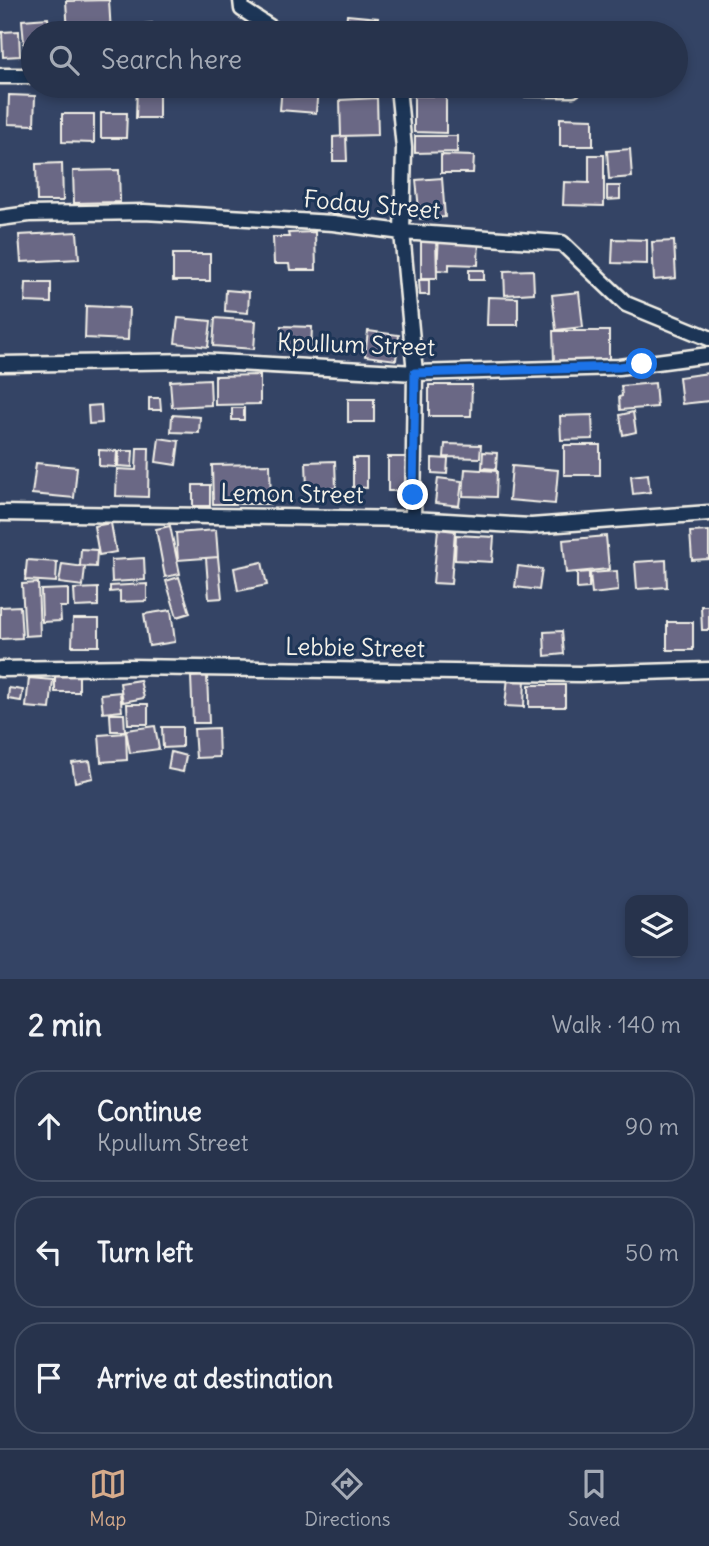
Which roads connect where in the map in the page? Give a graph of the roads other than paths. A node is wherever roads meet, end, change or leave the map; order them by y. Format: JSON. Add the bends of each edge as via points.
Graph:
{"nodes":[{"id":1,"x":241,"y":0,"type":"edge"},
{"id":2,"x":260,"y":21,"type":"edge"},
{"id":3,"x":0,"y":75,"type":"edge"},
{"id":4,"x":21,"y":76,"type":"edge"},
{"id":5,"x":397,"y":98,"type":"edge"},
{"id":6,"x":0,"y":218,"type":"edge"},
{"id":7,"x":402,"y":232,"type":"junction"},
{"id":8,"x":709,"y":338,"type":"edge"},
{"id":9,"x":709,"y":355,"type":"edge"},
{"id":10,"x":0,"y":364,"type":"edge"},
{"id":11,"x":415,"y":373,"type":"junction"},
{"id":12,"x":0,"y":513,"type":"edge"},
{"id":13,"x":709,"y":513,"type":"edge"},
{"id":14,"x":413,"y":519,"type":"junction"},
{"id":15,"x":0,"y":669,"type":"edge"},
{"id":16,"x":709,"y":670,"type":"edge"}],
"edges":[{"from":1,"to":2,"type":"street","via":[[242,9]]},
{"from":3,"to":4,"type":"street"},
{"from":5,"to":7,"type":"street","via":[[404,148]]},
{"from":6,"to":7,"type":"street","name":"Foday Street","via":[[144,212],[333,223]]},
{"from":7,"to":8,"type":"street","name":"Foday Street","via":[[562,243],[626,304]]},
{"from":7,"to":11,"type":"street"},
{"from":9,"to":11,"type":"street","name":"Kpullum Street","via":[[619,367]]},
{"from":10,"to":11,"type":"street","name":"Kpullum Street","via":[[199,361]]},
{"from":11,"to":14,"type":"street"},
{"from":12,"to":14,"type":"street","name":"Lemon Street"},
{"from":13,"to":14,"type":"street","name":"Lemon Street","via":[[531,526]]},
{"from":15,"to":16,"type":"street","name":"Lebbie Street","via":[[580,674]]}]}
